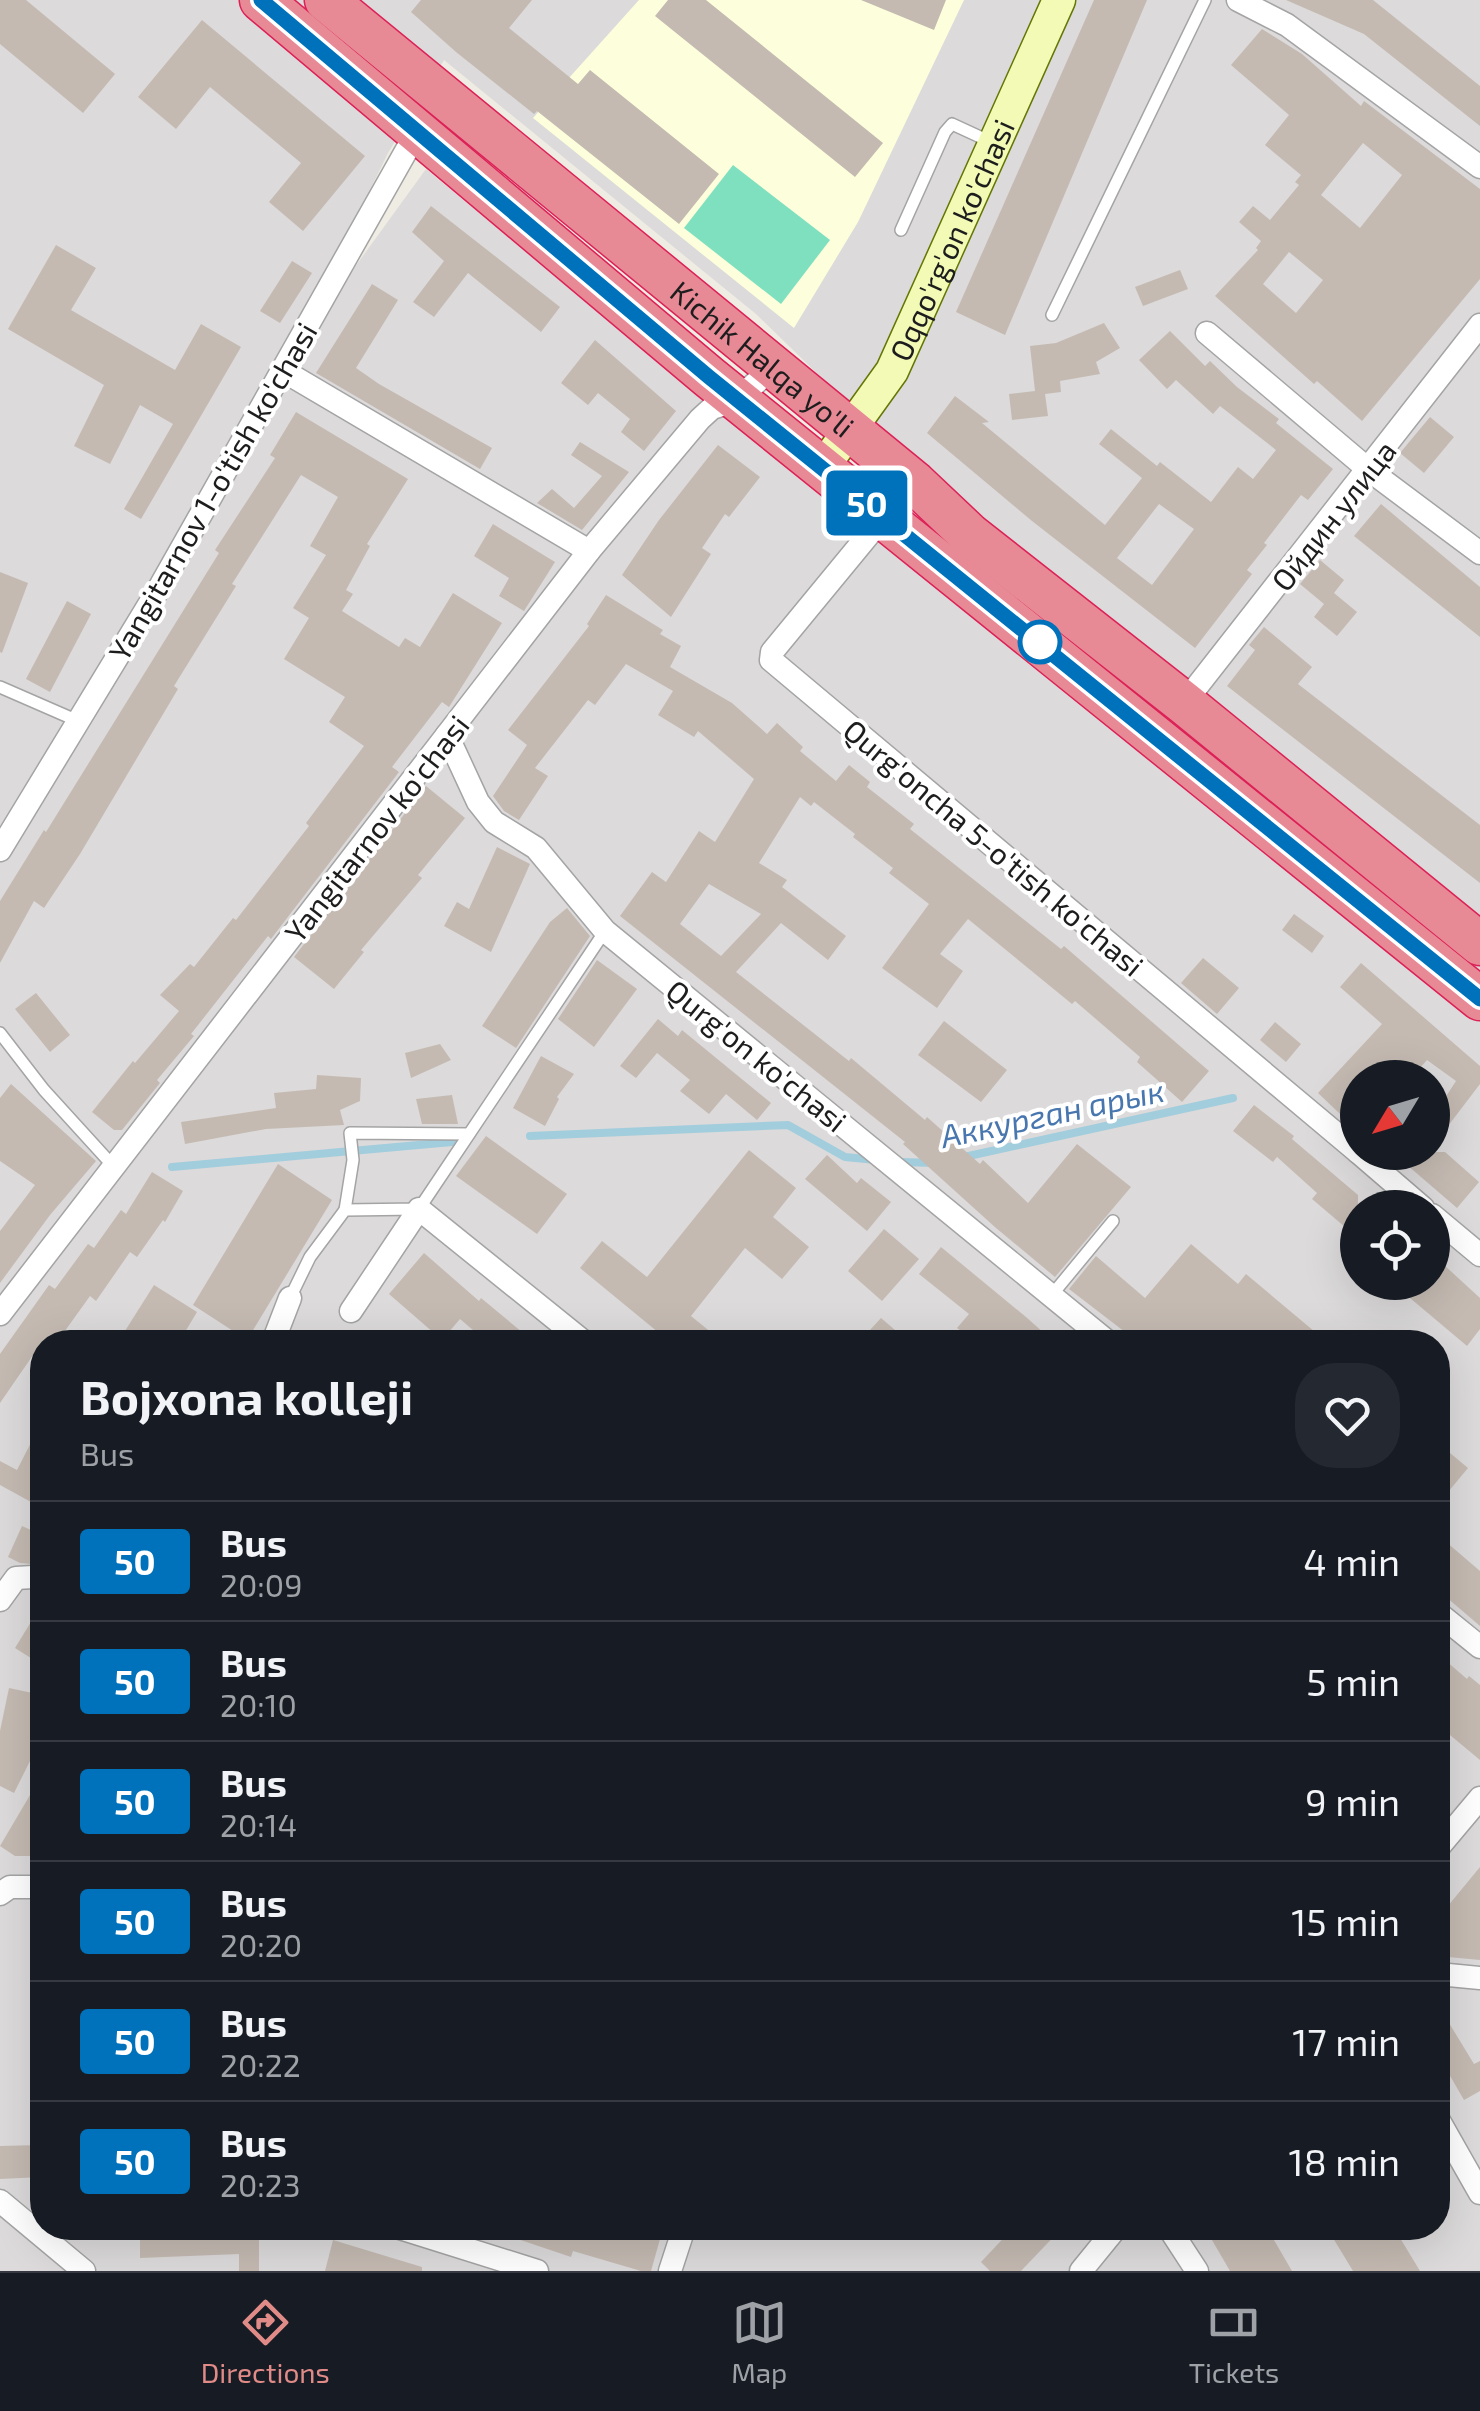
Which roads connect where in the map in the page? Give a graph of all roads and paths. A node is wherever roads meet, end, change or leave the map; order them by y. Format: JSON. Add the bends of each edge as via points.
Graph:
{"nodes":[{"id":1,"x":261,"y":0,"type":"edge"},
{"id":2,"x":326,"y":0,"type":"edge"},
{"id":3,"x":1059,"y":0,"type":"edge"},
{"id":4,"x":1205,"y":0,"type":"edge"},
{"id":5,"x":1238,"y":0,"type":"edge"},
{"id":6,"x":418,"y":130,"type":"junction"},
{"id":7,"x":994,"y":144,"type":"junction"},
{"id":8,"x":1480,"y":167,"type":"edge"},
{"id":9,"x":901,"y":230,"type":"dead end"},
{"id":10,"x":1052,"y":315,"type":"dead end"},
{"id":11,"x":1480,"y":325,"type":"edge"},
{"id":12,"x":1207,"y":333,"type":"dead end"},
{"id":13,"x":773,"y":367,"type":"junction"},
{"id":14,"x":282,"y":370,"type":"junction"},
{"id":15,"x":737,"y":400,"type":"junction"},
{"id":16,"x":851,"y":431,"type":"junction"},
{"id":17,"x":823,"y":468,"type":"junction"},
{"id":18,"x":1369,"y":470,"type":"junction"},
{"id":19,"x":884,"y":516,"type":"junction"},
{"id":20,"x":589,"y":550,"type":"junction"},
{"id":21,"x":1480,"y":554,"type":"edge"},
{"id":22,"x":0,"y":686,"type":"edge"},
{"id":23,"x":1184,"y":703,"type":"junction"},
{"id":24,"x":78,"y":721,"type":"junction"},
{"id":25,"x":447,"y":735,"type":"junction"},
{"id":26,"x":0,"y":850,"type":"edge"},
{"id":27,"x":605,"y":931,"type":"junction"},
{"id":28,"x":1480,"y":944,"type":"edge"},
{"id":29,"x":1480,"y":998,"type":"edge"},
{"id":30,"x":0,"y":1033,"type":"edge"},
{"id":31,"x":468,"y":1134,"type":"junction"},
{"id":32,"x":1340,"y":1137,"type":"edge"},
{"id":33,"x":115,"y":1168,"type":"junction"},
{"id":34,"x":1379,"y":1170,"type":"edge"},
{"id":35,"x":1403,"y":1190,"type":"edge"},
{"id":36,"x":419,"y":1209,"type":"junction"},
{"id":37,"x":345,"y":1210,"type":"junction"},
{"id":38,"x":1113,"y":1221,"type":"dead end"},
{"id":39,"x":1450,"y":1230,"type":"edge"},
{"id":40,"x":1480,"y":1255,"type":"edge"},
{"id":41,"x":1052,"y":1296,"type":"junction"},
{"id":42,"x":290,"y":1298,"type":"joint"},
{"id":43,"x":351,"y":1311,"type":"dead end"},
{"id":44,"x":0,"y":1314,"type":"edge"},
{"id":45,"x":278,"y":1330,"type":"edge"},
{"id":46,"x":569,"y":1330,"type":"edge"},
{"id":47,"x":1093,"y":1330,"type":"edge"},
{"id":48,"x":30,"y":1577,"type":"edge"},
{"id":49,"x":0,"y":1600,"type":"edge"},
{"id":50,"x":1450,"y":1622,"type":"edge"},
{"id":51,"x":1480,"y":1648,"type":"edge"},
{"id":52,"x":1480,"y":1798,"type":"edge"},
{"id":53,"x":1450,"y":1834,"type":"edge"},
{"id":54,"x":30,"y":1886,"type":"edge"},
{"id":55,"x":0,"y":1894,"type":"edge"},
{"id":56,"x":1450,"y":1975,"type":"edge"},
{"id":57,"x":1480,"y":1978,"type":"edge"},
{"id":58,"x":1450,"y":2141,"type":"edge"},
{"id":59,"x":1480,"y":2193,"type":"edge"},
{"id":60,"x":0,"y":2201,"type":"edge"},
{"id":61,"x":30,"y":2213,"type":"edge"},
{"id":62,"x":21,"y":2218,"type":"junction"},
{"id":63,"x":30,"y":2226,"type":"edge"},
{"id":64,"x":47,"y":2240,"type":"edge"},
{"id":65,"x":438,"y":2240,"type":"edge"},
{"id":66,"x":680,"y":2240,"type":"edge"},
{"id":67,"x":1106,"y":2240,"type":"edge"},
{"id":68,"x":1177,"y":2240,"type":"edge"},
{"id":69,"x":84,"y":2271,"type":"edge"},
{"id":70,"x":537,"y":2271,"type":"edge"},
{"id":71,"x":670,"y":2271,"type":"edge"},
{"id":72,"x":1081,"y":2271,"type":"edge"},
{"id":73,"x":1197,"y":2271,"type":"edge"}],
"edges":[{"from":1,"to":6,"type":"highway","name":"Kichik Halqa yo'li"},
{"from":2,"to":13,"type":"highway","name":"Kichik Halqa yo'li"},
{"from":3,"to":7,"type":"main road","name":"Oqqo'rg'on ko'chasi"},
{"from":4,"to":10,"type":"lane"},
{"from":5,"to":8,"type":"street","via":[[1287,25]]},
{"from":6,"to":14,"type":"street","name":"Yangitarnov 1-o'tish ko'chasi"},
{"from":6,"to":15,"type":"highway","name":"Kichik Halqa yo'li"},
{"from":7,"to":9,"type":"lane","via":[[952,124]]},
{"from":7,"to":16,"type":"main road","name":"Oqqo'rg'on ko'chasi","via":[[892,372]]},
{"from":11,"to":18,"type":"street","name":"Ойдин улица"},
{"from":12,"to":18,"type":"street"},
{"from":13,"to":15,"type":"street","name":"Yangitarnov ko'chasi"},
{"from":13,"to":16,"type":"highway","name":"Kichik Halqa yo'li"},
{"from":14,"to":20,"type":"street"},
{"from":14,"to":24,"type":"street","name":"Yangitarnov 1-o'tish ko'chasi"},
{"from":15,"to":17,"type":"highway","name":"Kichik Halqa yo'li"},
{"from":15,"to":20,"type":"street","name":"Yangitarnov ko'chasi","via":[[700,419]]},
{"from":16,"to":17,"type":"main road","name":"Oqqo'rg'on ko'chasi"},
{"from":16,"to":23,"type":"highway","name":"Kichik Halqa yo'li"},
{"from":17,"to":19,"type":"highway","name":"Kichik Halqa yo'li"},
{"from":18,"to":21,"type":"street"},
{"from":18,"to":23,"type":"street","name":"Ойдин улица"},
{"from":19,"to":29,"type":"highway","name":"Kichik Halqa yo'li"},
{"from":19,"to":32,"type":"street","name":"Qurg'oncha 5-o'tish ko'chasi","via":[[771,660]]},
{"from":20,"to":25,"type":"street","name":"Yangitarnov ko'chasi"},
{"from":22,"to":24,"type":"lane"},
{"from":23,"to":28,"type":"highway","name":"Kichik Halqa yo'li"},
{"from":24,"to":26,"type":"street","name":"Yangitarnov 1-o'tish ko'chasi"},
{"from":25,"to":27,"type":"street","name":"Qurg'on ko'chasi","via":[[494,822],[536,848]]},
{"from":25,"to":33,"type":"street","name":"Yangitarnov ko'chasi"},
{"from":27,"to":31,"type":"lane"},
{"from":27,"to":41,"type":"street","name":"Qurg'on ko'chasi"},
{"from":30,"to":33,"type":"lane"},
{"from":31,"to":36,"type":"lane"},
{"from":31,"to":37,"type":"lane","via":[[350,1133]]},
{"from":33,"to":44,"type":"street","name":"Yangitarnov ko'chasi"},
{"from":34,"to":35,"type":"street","name":"Qurg'oncha 5-o'tish ko'chasi"},
{"from":36,"to":37,"type":"lane"},
{"from":36,"to":43,"type":"street"},
{"from":36,"to":46,"type":"street"},
{"from":37,"to":42,"type":"lane"},
{"from":38,"to":41,"type":"lane"},
{"from":39,"to":40,"type":"street"},
{"from":41,"to":47,"type":"street","name":"Qurg'on ko'chasi"},
{"from":42,"to":45,"type":"street"},
{"from":48,"to":49,"type":"street","via":[[16,1578]]},
{"from":50,"to":51,"type":"street"},
{"from":52,"to":53,"type":"street"},
{"from":54,"to":55,"type":"street"},
{"from":56,"to":57,"type":"street"},
{"from":58,"to":59,"type":"street"},
{"from":60,"to":62,"type":"street"},
{"from":61,"to":62,"type":"street"},
{"from":62,"to":63,"type":"street"},
{"from":64,"to":69,"type":"street"},
{"from":65,"to":70,"type":"street"},
{"from":66,"to":71,"type":"street"},
{"from":67,"to":72,"type":"street"},
{"from":68,"to":73,"type":"street"}]}
